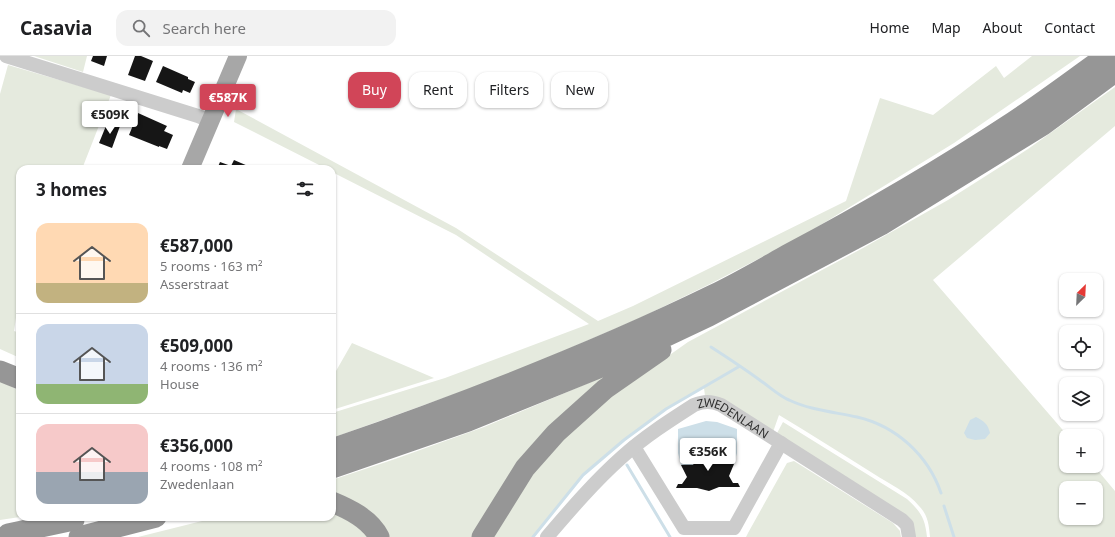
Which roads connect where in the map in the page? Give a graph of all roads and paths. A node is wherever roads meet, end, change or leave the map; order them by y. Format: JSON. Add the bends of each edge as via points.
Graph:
{"nodes":[{"id":1,"x":6,"y":56,"type":"edge"},
{"id":2,"x":238,"y":56,"type":"edge"},
{"id":3,"x":1106,"y":56,"type":"edge"},
{"id":4,"x":1115,"y":72,"type":"edge"},
{"id":5,"x":210,"y":121,"type":"junction"},
{"id":6,"x":192,"y":165,"type":"edge"},
{"id":7,"x":709,"y":316,"type":"junction"},
{"id":8,"x":0,"y":361,"type":"edge"},
{"id":9,"x":16,"y":367,"type":"edge"},
{"id":10,"x":0,"y":371,"type":"edge"},
{"id":11,"x":16,"y":377,"type":"edge"},
{"id":12,"x":780,"y":443,"type":"junction"},
{"id":13,"x":634,"y":447,"type":"junction"},
{"id":14,"x":336,"y":449,"type":"edge"},
{"id":15,"x":336,"y":467,"type":"edge"},
{"id":16,"x":336,"y":504,"type":"edge"},
{"id":17,"x":41,"y":521,"type":"edge"},
{"id":18,"x":103,"y":521,"type":"edge"},
{"id":19,"x":76,"y":523,"type":"edge"},
{"id":20,"x":4,"y":535,"type":"edge"},
{"id":21,"x":35,"y":537,"type":"edge"},
{"id":22,"x":55,"y":537,"type":"edge"},
{"id":23,"x":379,"y":537,"type":"edge"},
{"id":24,"x":482,"y":537,"type":"edge"},
{"id":25,"x":547,"y":537,"type":"edge"},
{"id":26,"x":909,"y":537,"type":"edge"}],
"edges":[{"from":1,"to":5,"type":"street"},
{"from":2,"to":5,"type":"main road"},
{"from":3,"to":14,"type":"highway","via":[[1015,121],[924,178],[714,294],[532,376]]},
{"from":4,"to":7,"type":"highway","via":[[1043,124],[881,224]]},
{"from":5,"to":6,"type":"main road"},
{"from":7,"to":15,"type":"highway","via":[[601,367],[468,421]]},
{"from":7,"to":24,"type":"highway","via":[[605,389],[556,433],[525,468]]},
{"from":8,"to":9,"type":"highway"},
{"from":10,"to":11,"type":"highway"},
{"from":12,"to":13,"type":"street","name":"ZWEDENLAAN","via":[[720,406],[709,402],[694,405]]},
{"from":12,"to":13,"type":"street","via":[[734,528],[684,528]]},
{"from":12,"to":26,"type":"street","name":"ZWEDENLAAN","via":[[902,520],[907,525]]},
{"from":13,"to":25,"type":"street","name":"ZWEDENLAAN","via":[[591,487]]},
{"from":16,"to":23,"type":"highway","via":[[357,514]]},
{"from":17,"to":21,"type":"main road"},
{"from":18,"to":19,"type":"highway"},
{"from":19,"to":20,"type":"highway","bridge":true},
{"from":19,"to":22,"type":"main road"}]}
